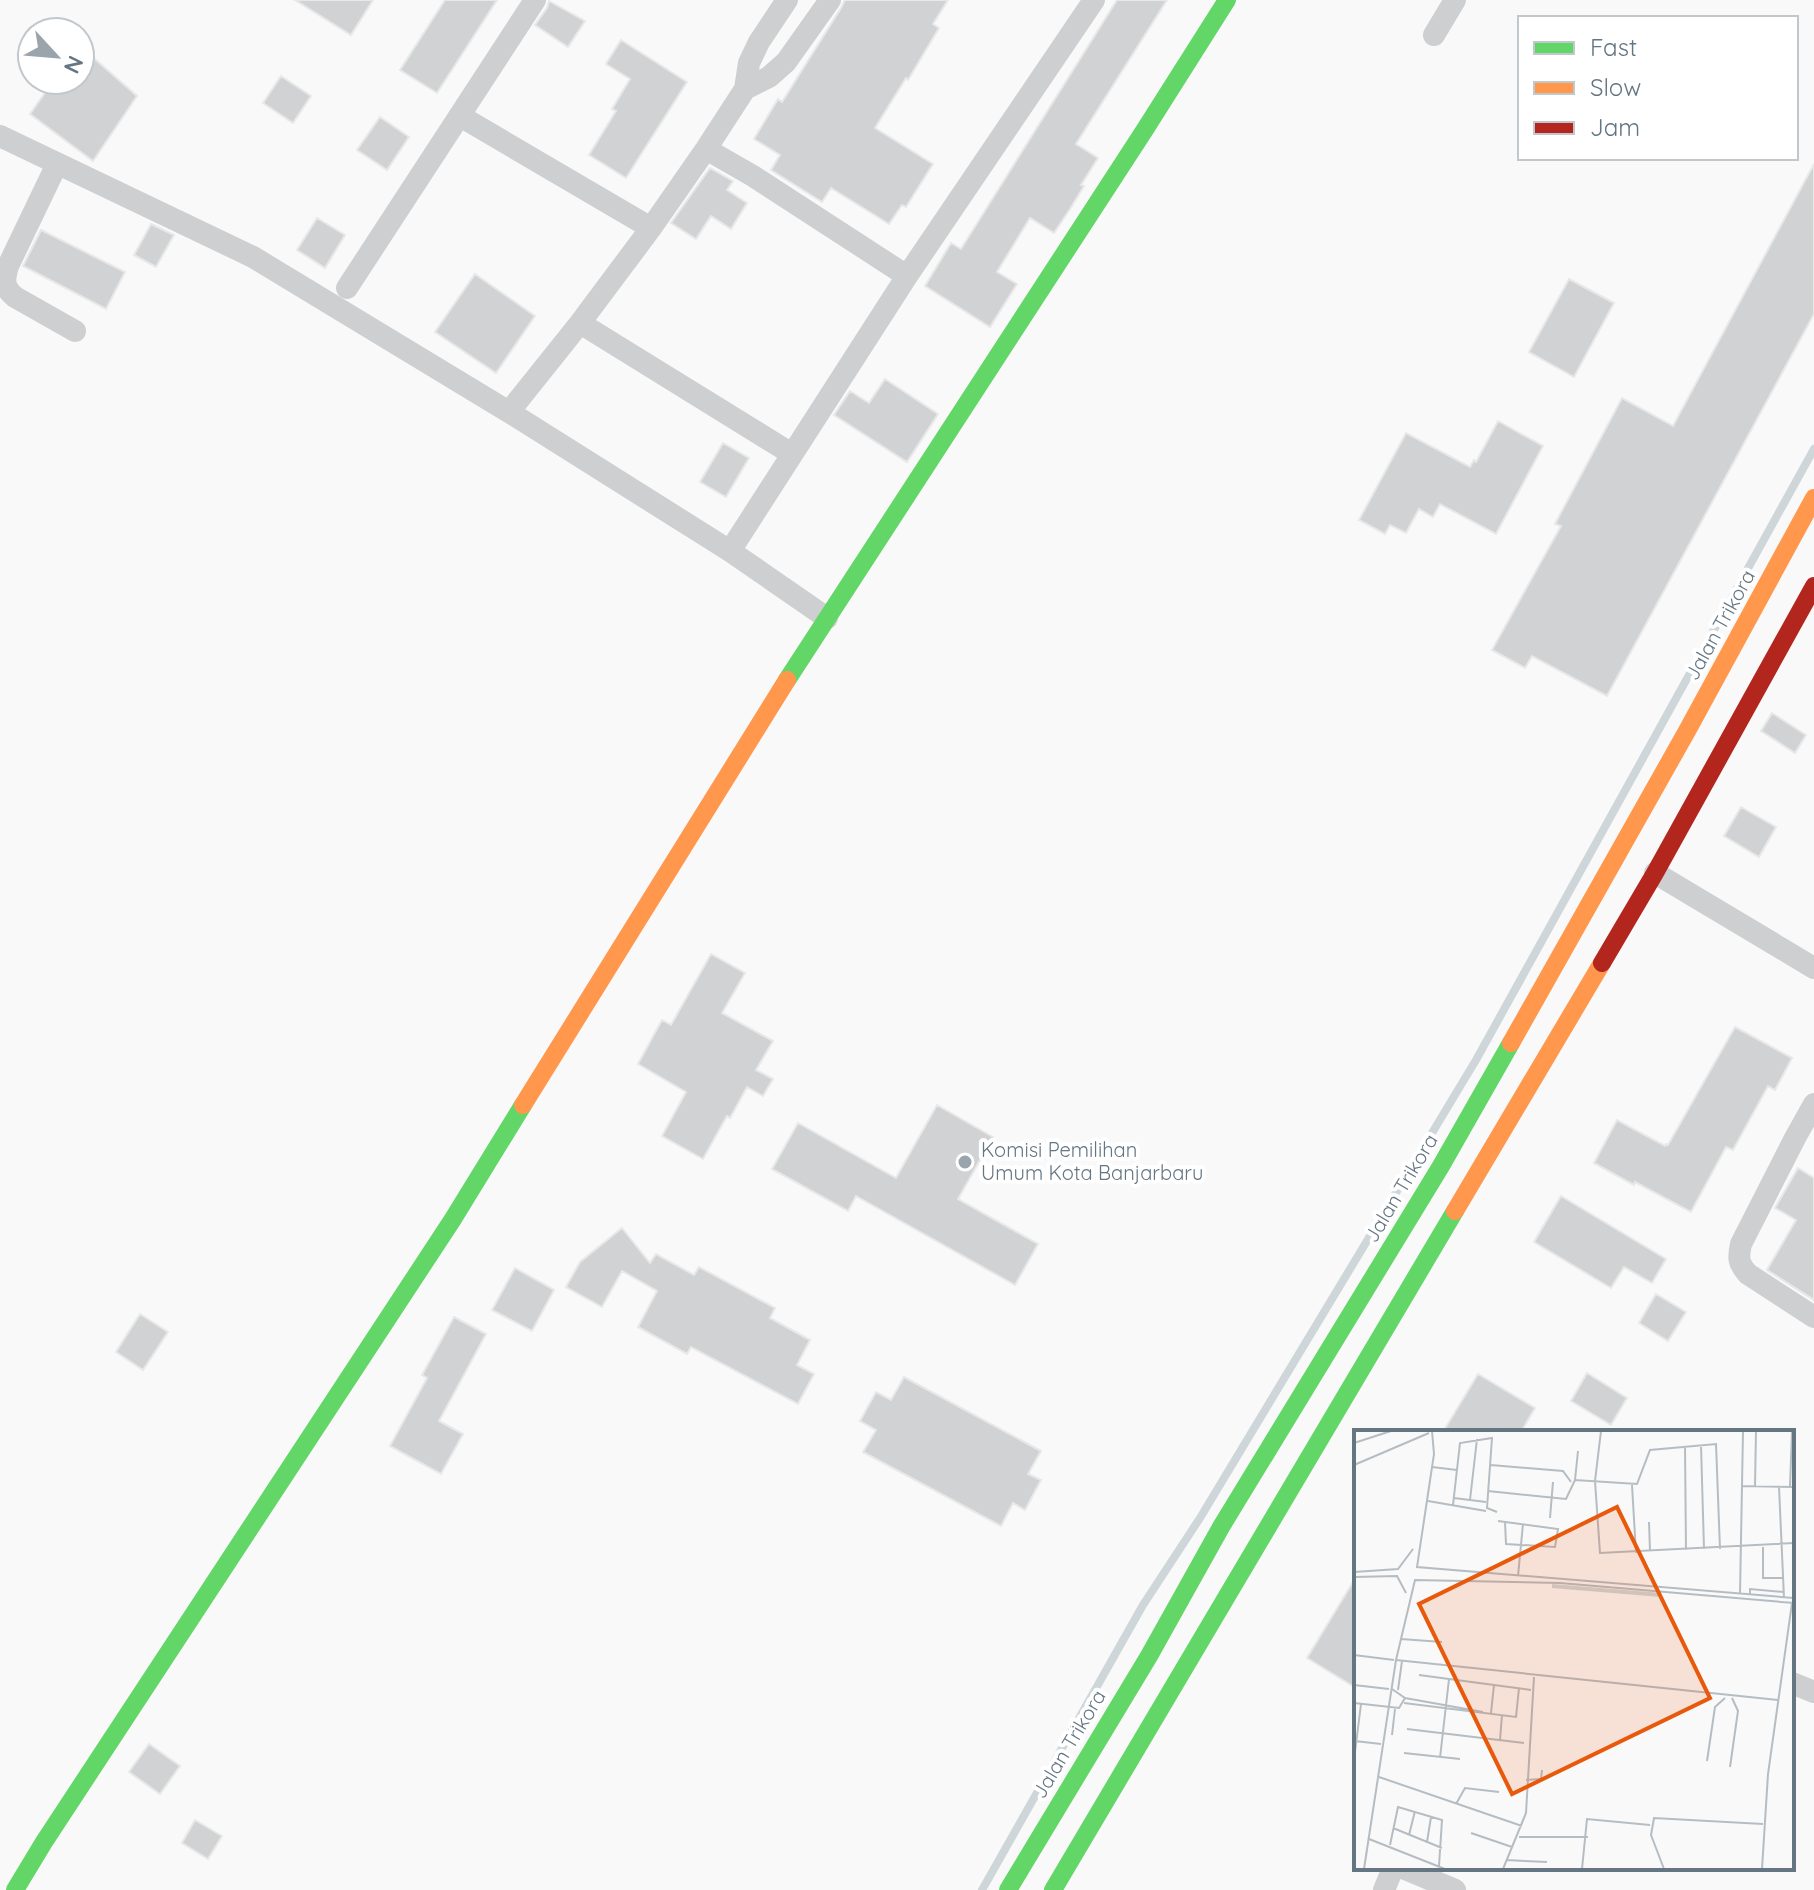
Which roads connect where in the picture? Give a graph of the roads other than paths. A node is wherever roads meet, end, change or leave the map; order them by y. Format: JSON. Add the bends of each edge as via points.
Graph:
{"nodes":[{"id":1,"x":535,"y":0,"type":"edge"},
{"id":2,"x":787,"y":0,"type":"edge"},
{"id":3,"x":830,"y":0,"type":"edge"},
{"id":4,"x":1094,"y":0,"type":"edge"},
{"id":5,"x":1227,"y":0,"type":"edge"},
{"id":6,"x":1455,"y":0,"type":"edge"},
{"id":7,"x":1434,"y":35,"type":"dead end"},
{"id":8,"x":745,"y":89,"type":"junction"},
{"id":9,"x":460,"y":116,"type":"junction"},
{"id":10,"x":0,"y":136,"type":"edge"},
{"id":11,"x":706,"y":149,"type":"junction"},
{"id":12,"x":57,"y":164,"type":"junction"},
{"id":13,"x":651,"y":228,"type":"junction"},
{"id":14,"x":907,"y":276,"type":"junction"},
{"id":15,"x":347,"y":288,"type":"dead end"},
{"id":16,"x":580,"y":323,"type":"junction"},
{"id":17,"x":75,"y":331,"type":"dead end"},
{"id":18,"x":509,"y":412,"type":"junction"},
{"id":19,"x":792,"y":454,"type":"junction"},
{"id":20,"x":1814,"y":498,"type":"edge"},
{"id":21,"x":730,"y":551,"type":"junction"},
{"id":22,"x":1814,"y":586,"type":"edge"},
{"id":23,"x":827,"y":618,"type":"junction"},
{"id":24,"x":1655,"y":873,"type":"junction"},
{"id":25,"x":1814,"y":968,"type":"edge"},
{"id":26,"x":1814,"y":1104,"type":"edge"},
{"id":27,"x":1804,"y":1144,"type":"edge"},
{"id":28,"x":1814,"y":1317,"type":"edge"},
{"id":29,"x":1794,"y":1684,"type":"edge"},
{"id":30,"x":1814,"y":1692,"type":"edge"},
{"id":31,"x":1084,"y":1798,"type":"junction"},
{"id":32,"x":1392,"y":1870,"type":"edge"},
{"id":33,"x":1408,"y":1870,"type":"edge"},
{"id":34,"x":15,"y":1890,"type":"edge"},
{"id":35,"x":1008,"y":1890,"type":"edge"},
{"id":36,"x":1053,"y":1890,"type":"edge"},
{"id":37,"x":1384,"y":1890,"type":"edge"},
{"id":38,"x":1455,"y":1890,"type":"edge"}],
"edges":[{"from":1,"to":9,"type":"street"},
{"from":2,"to":8,"type":"street","via":[[749,63]]},
{"from":3,"to":8,"type":"street","via":[[786,62]]},
{"from":4,"to":14,"type":"street"},
{"from":5,"to":23,"type":"main road"},
{"from":6,"to":7,"type":"street"},
{"from":8,"to":11,"type":"street"},
{"from":9,"to":13,"type":"street"},
{"from":9,"to":15,"type":"street"},
{"from":10,"to":12,"type":"street"},
{"from":11,"to":13,"type":"street"},
{"from":11,"to":14,"type":"street"},
{"from":12,"to":17,"type":"street","via":[[8,266],[6,283],[15,297]]},
{"from":12,"to":18,"type":"street","via":[[253,257]]},
{"from":13,"to":16,"type":"street"},
{"from":14,"to":19,"type":"street"},
{"from":16,"to":18,"type":"street"},
{"from":16,"to":19,"type":"street"},
{"from":18,"to":21,"type":"street"},
{"from":19,"to":21,"type":"street"},
{"from":20,"to":31,"type":"main road","name":"Jalan Trikora","via":[[1441,1166],[1221,1527],[1149,1656]]},
{"from":21,"to":23,"type":"street"},
{"from":22,"to":24,"type":"main road","name":"Jalan Trikora"},
{"from":23,"to":34,"type":"main road","via":[[445,1232]]},
{"from":24,"to":25,"type":"street"},
{"from":24,"to":31,"type":"main road","name":"Jalan Trikora"},
{"from":26,"to":27,"type":"street"},
{"from":27,"to":28,"type":"street","via":[[1741,1244],[1738,1258],[1748,1274]]},
{"from":29,"to":30,"type":"street"},
{"from":31,"to":35,"type":"main road","name":"Jalan Trikora"},
{"from":31,"to":36,"type":"main road","name":"Jalan Trikora"},
{"from":32,"to":37,"type":"street"},
{"from":33,"to":38,"type":"street"}]}
